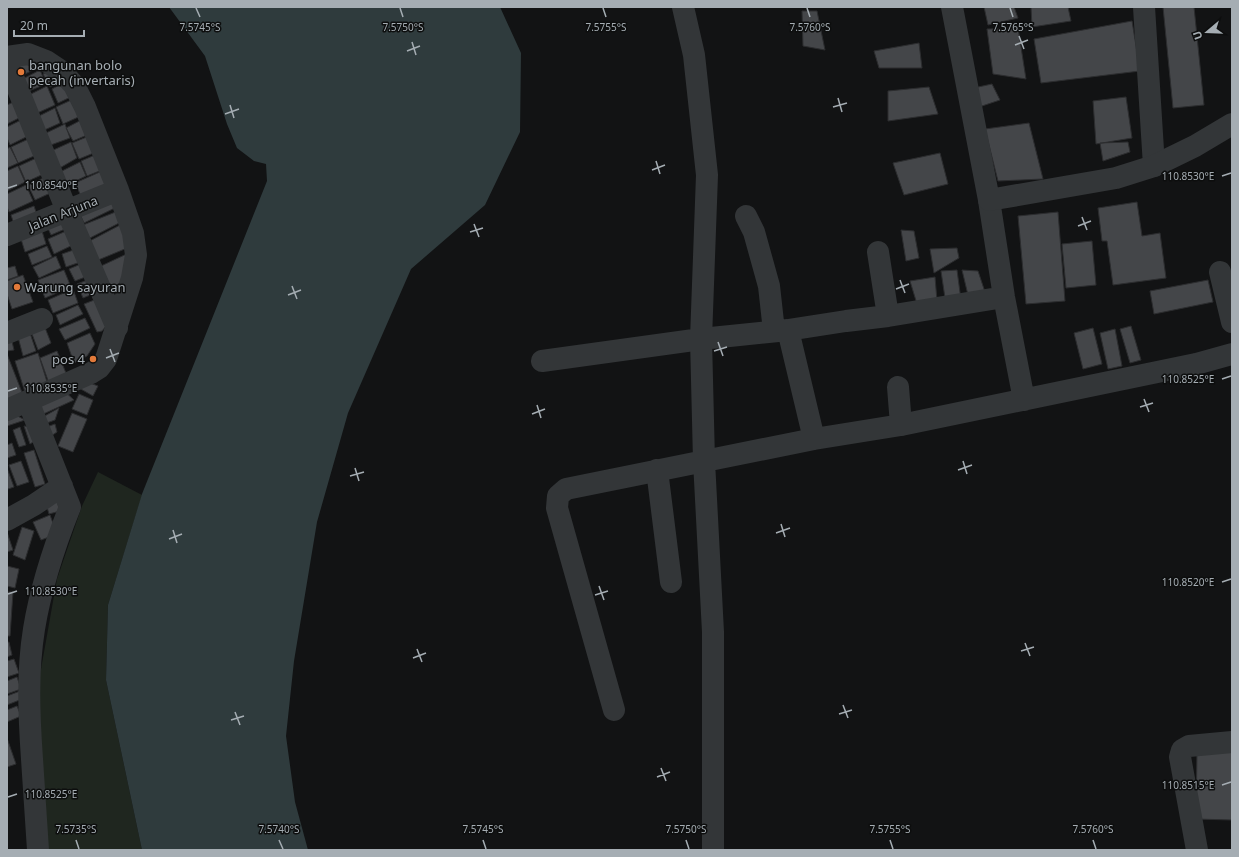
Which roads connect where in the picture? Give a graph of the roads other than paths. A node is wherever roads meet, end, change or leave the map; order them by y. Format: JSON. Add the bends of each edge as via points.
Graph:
{"nodes":[{"id":1,"x":683,"y":7,"type":"edge"},
{"id":2,"x":952,"y":7,"type":"edge"},
{"id":3,"x":1144,"y":7,"type":"edge"},
{"id":4,"x":7,"y":57,"type":"edge"},
{"id":5,"x":7,"y":62,"type":"edge"},
{"id":6,"x":1232,"y":124,"type":"edge"},
{"id":7,"x":1154,"y":166,"type":"junction"},
{"id":8,"x":118,"y":190,"type":"junction"},
{"id":9,"x":989,"y":200,"type":"junction"},
{"id":10,"x":67,"y":211,"type":"junction"},
{"id":11,"x":746,"y":216,"type":"dead end"},
{"id":12,"x":7,"y":235,"type":"edge"},
{"id":13,"x":878,"y":252,"type":"dead end"},
{"id":14,"x":1220,"y":272,"type":"dead end"},
{"id":15,"x":1004,"y":297,"type":"junction"},
{"id":16,"x":888,"y":316,"type":"junction"},
{"id":17,"x":42,"y":319,"type":"dead end"},
{"id":18,"x":1232,"y":322,"type":"edge"},
{"id":19,"x":117,"y":328,"type":"junction"},
{"id":20,"x":781,"y":331,"type":"junction"},
{"id":21,"x":7,"y":333,"type":"edge"},
{"id":22,"x":701,"y":339,"type":"junction"},
{"id":23,"x":1232,"y":354,"type":"edge"},
{"id":24,"x":542,"y":361,"type":"dead end"},
{"id":25,"x":898,"y":386,"type":"dead end"},
{"id":26,"x":1024,"y":400,"type":"junction"},
{"id":27,"x":28,"y":401,"type":"junction"},
{"id":28,"x":7,"y":410,"type":"edge"},
{"id":29,"x":901,"y":425,"type":"junction"},
{"id":30,"x":814,"y":439,"type":"junction"},
{"id":31,"x":704,"y":461,"type":"junction"},
{"id":32,"x":657,"y":470,"type":"junction"},
{"id":33,"x":62,"y":486,"type":"junction"},
{"id":34,"x":7,"y":520,"type":"edge"},
{"id":35,"x":672,"y":582,"type":"dead end"},
{"id":36,"x":614,"y":710,"type":"dead end"},
{"id":37,"x":1232,"y":742,"type":"edge"},
{"id":38,"x":38,"y":850,"type":"edge"},
{"id":39,"x":713,"y":850,"type":"edge"},
{"id":40,"x":1197,"y":850,"type":"edge"}],
"edges":[{"from":1,"to":22,"type":"street","via":[[694,55],[707,175]]},
{"from":2,"to":9,"type":"street"},
{"from":3,"to":7,"type":"street"},
{"from":4,"to":8,"type":"street","via":[[28,54],[46,61],[61,70],[74,85]]},
{"from":5,"to":10,"type":"street"},
{"from":6,"to":7,"type":"street"},
{"from":7,"to":9,"type":"street","via":[[1116,178]]},
{"from":8,"to":10,"type":"street","name":"Jalan Arjuna"},
{"from":8,"to":19,"type":"street","via":[[133,233],[136,255]]},
{"from":9,"to":15,"type":"street"},
{"from":10,"to":12,"type":"street","name":"Jalan Arjuna"},
{"from":10,"to":19,"type":"street"},
{"from":11,"to":20,"type":"street","via":[[754,232]]},
{"from":13,"to":16,"type":"street"},
{"from":14,"to":18,"type":"street"},
{"from":15,"to":16,"type":"street"},
{"from":15,"to":26,"type":"street"},
{"from":16,"to":20,"type":"street"},
{"from":17,"to":21,"type":"street"},
{"from":19,"to":27,"type":"street","via":[[106,359],[99,368]]},
{"from":20,"to":22,"type":"street"},
{"from":20,"to":30,"type":"street"},
{"from":22,"to":24,"type":"street"},
{"from":22,"to":31,"type":"street"},
{"from":23,"to":26,"type":"street"},
{"from":25,"to":29,"type":"street"},
{"from":26,"to":29,"type":"street"},
{"from":27,"to":28,"type":"street"},
{"from":27,"to":33,"type":"street"},
{"from":29,"to":30,"type":"street"},
{"from":30,"to":31,"type":"street"},
{"from":31,"to":32,"type":"street"},
{"from":31,"to":39,"type":"street","via":[[713,632]]},
{"from":32,"to":35,"type":"street"},
{"from":32,"to":36,"type":"street","via":[[566,489],[558,496],[557,508]]},
{"from":33,"to":34,"type":"street","via":[[34,506]]},
{"from":33,"to":38,"type":"street","via":[[70,507],[43,583],[30,667],[29,714]]},
{"from":37,"to":40,"type":"street","via":[[1189,746],[1182,750],[1180,757]]}]}
